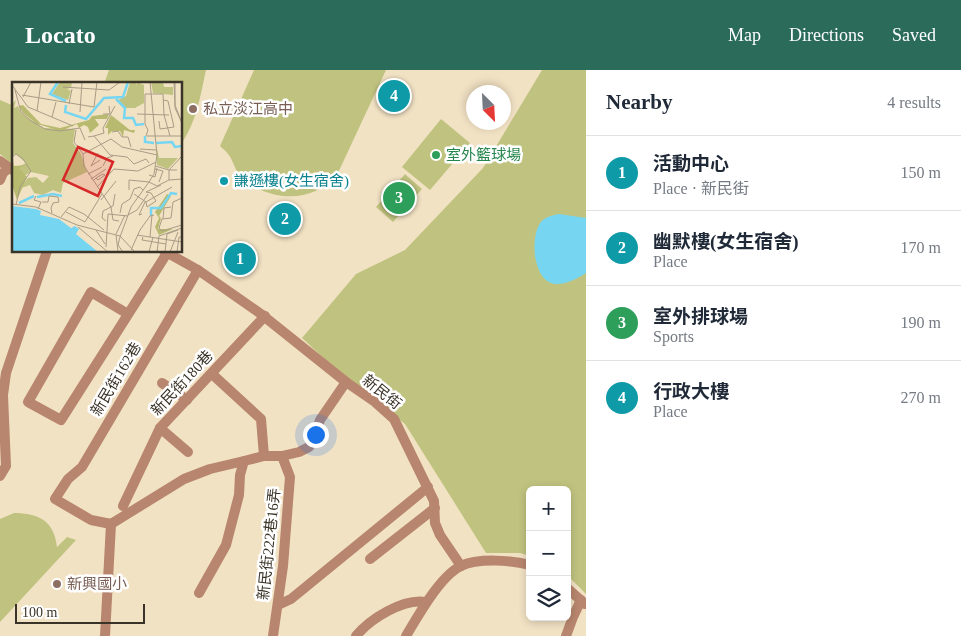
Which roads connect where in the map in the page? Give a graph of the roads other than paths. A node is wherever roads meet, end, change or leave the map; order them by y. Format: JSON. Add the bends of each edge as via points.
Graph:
{"nodes":[{"id":1,"x":0,"y":161,"type":"edge"},
{"id":2,"x":11,"y":170,"type":"edge"},
{"id":3,"x":0,"y":180,"type":"edge"},
{"id":4,"x":47,"y":252,"type":"edge"},
{"id":5,"x":165,"y":252,"type":"edge"},
{"id":6,"x":198,"y":270,"type":"junction"},
{"id":7,"x":128,"y":314,"type":"junction"},
{"id":8,"x":265,"y":316,"type":"junction"},
{"id":9,"x":212,"y":374,"type":"junction"},
{"id":10,"x":346,"y":382,"type":"junction"},
{"id":11,"x":162,"y":383,"type":"dead end"},
{"id":12,"x":187,"y":400,"type":"junction"},
{"id":13,"x":160,"y":428,"type":"junction"},
{"id":14,"x":188,"y":452,"type":"dead end"},
{"id":15,"x":264,"y":456,"type":"junction"},
{"id":16,"x":282,"y":456,"type":"junction"},
{"id":17,"x":244,"y":461,"type":"junction"},
{"id":18,"x":0,"y":476,"type":"edge"},
{"id":19,"x":428,"y":487,"type":"junction"},
{"id":20,"x":123,"y":506,"type":"dead end"},
{"id":21,"x":435,"y":508,"type":"junction"},
{"id":22,"x":111,"y":524,"type":"junction"},
{"id":23,"x":370,"y":559,"type":"dead end"},
{"id":24,"x":526,"y":564,"type":"edge"},
{"id":25,"x":461,"y":566,"type":"junction"},
{"id":26,"x":571,"y":592,"type":"edge"},
{"id":27,"x":199,"y":593,"type":"dead end"},
{"id":28,"x":426,"y":602,"type":"junction"},
{"id":29,"x":583,"y":603,"type":"edge"},
{"id":30,"x":278,"y":605,"type":"junction"},
{"id":31,"x":106,"y":636,"type":"edge"},
{"id":32,"x":273,"y":636,"type":"edge"},
{"id":33,"x":356,"y":636,"type":"edge"},
{"id":34,"x":406,"y":636,"type":"edge"},
{"id":35,"x":566,"y":636,"type":"edge"}],
"edges":[{"from":1,"to":2,"type":"street"},
{"from":2,"to":3,"type":"street","via":[[3,173]]},
{"from":4,"to":18,"type":"street","via":[[6,373],[3,395],[6,466]]},
{"from":5,"to":6,"type":"street","name":"新民街"},
{"from":5,"to":7,"type":"street"},
{"from":6,"to":8,"type":"street","name":"新民街"},
{"from":6,"to":22,"type":"street","name":"新民街162巷","via":[[82,467],[68,479],[55,500],[91,520]]},
{"from":7,"to":7,"type":"street","via":[[61,420],[28,402],[91,292]]},
{"from":8,"to":9,"type":"street","name":"新民街180巷"},
{"from":8,"to":10,"type":"street","name":"新民街"},
{"from":9,"to":12,"type":"street","name":"新民街180巷"},
{"from":9,"to":15,"type":"street","via":[[261,419]]},
{"from":10,"to":16,"type":"street","via":[[320,420],[309,447]]},
{"from":10,"to":19,"type":"street","name":"新民街","via":[[394,419]]},
{"from":11,"to":12,"type":"street"},
{"from":12,"to":13,"type":"street","name":"新民街180巷"},
{"from":13,"to":14,"type":"street"},
{"from":13,"to":20,"type":"street","name":"新民街180巷"},
{"from":15,"to":16,"type":"street"},
{"from":15,"to":17,"type":"street"},
{"from":16,"to":30,"type":"street","name":"新民街222巷16弄","via":[[290,477]]},
{"from":17,"to":22,"type":"street","via":[[184,479]]},
{"from":17,"to":27,"type":"street","via":[[226,545]]},
{"from":19,"to":21,"type":"street","name":"新民街"},
{"from":19,"to":30,"type":"street","via":[[291,598]]},
{"from":21,"to":23,"type":"street"},
{"from":21,"to":25,"type":"street","name":"新民街","via":[[435,523],[440,536]]},
{"from":22,"to":31,"type":"street"},
{"from":24,"to":25,"type":"street","via":[[494,560]]},
{"from":25,"to":28,"type":"street","via":[[448,575]]},
{"from":26,"to":29,"type":"street"},
{"from":28,"to":33,"type":"street","via":[[388,610]]},
{"from":28,"to":34,"type":"street"},
{"from":29,"to":35,"type":"street","via":[[573,616]]},
{"from":30,"to":32,"type":"street","name":"新民街222巷16弄"}]}
